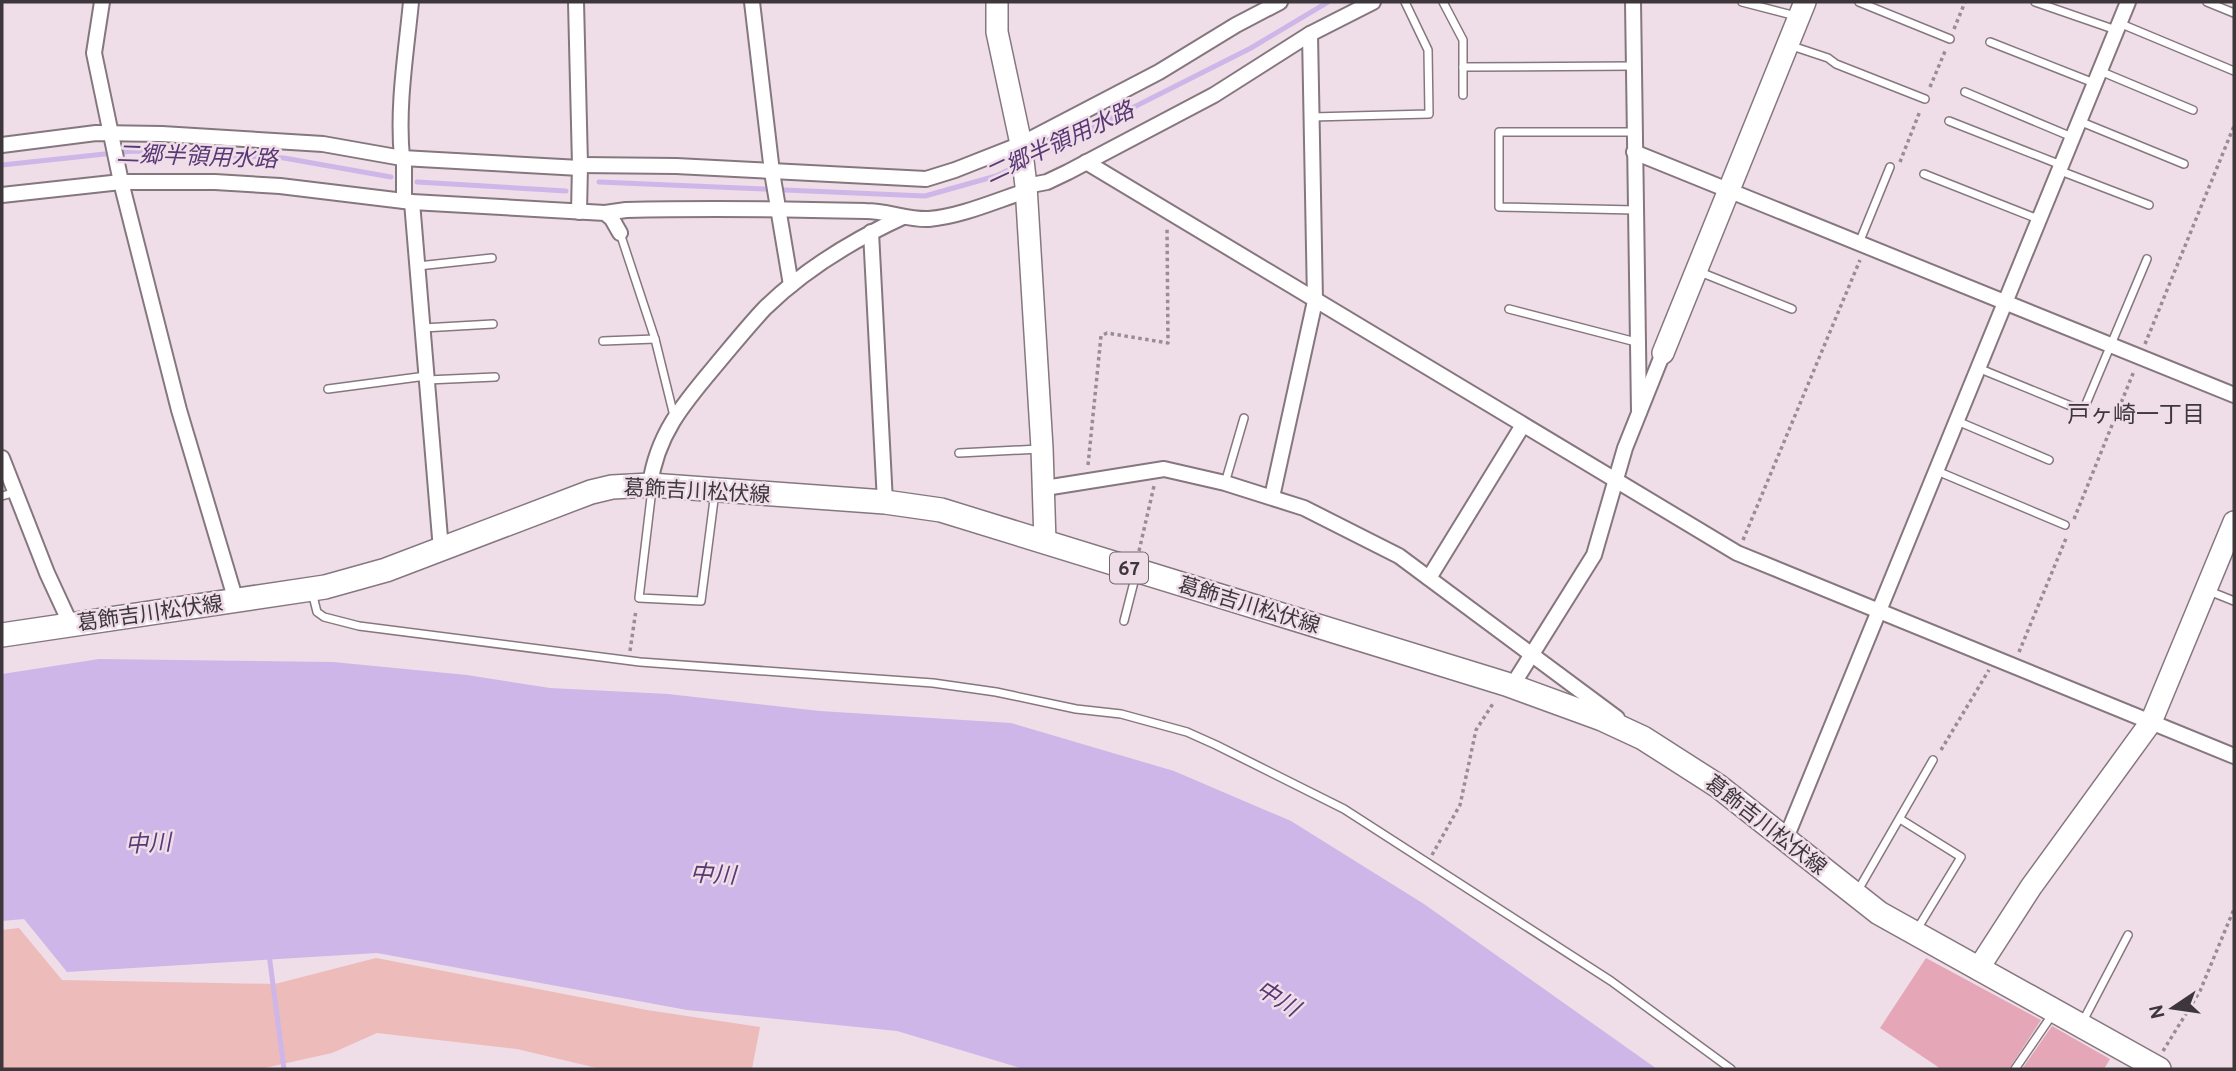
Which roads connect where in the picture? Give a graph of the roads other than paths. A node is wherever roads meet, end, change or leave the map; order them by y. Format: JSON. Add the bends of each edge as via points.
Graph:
{"nodes":[{"id":1,"x":102,"y":2,"type":"edge"},
{"id":2,"x":411,"y":2,"type":"edge"},
{"id":3,"x":576,"y":2,"type":"edge"},
{"id":4,"x":752,"y":2,"type":"edge"},
{"id":5,"x":997,"y":2,"type":"edge"},
{"id":6,"x":1280,"y":2,"type":"edge"},
{"id":7,"x":1373,"y":2,"type":"edge"},
{"id":8,"x":1405,"y":2,"type":"edge"},
{"id":9,"x":1443,"y":2,"type":"edge"},
{"id":10,"x":1633,"y":2,"type":"edge"},
{"id":11,"x":1742,"y":2,"type":"edge"},
{"id":12,"x":1859,"y":2,"type":"edge"},
{"id":13,"x":2035,"y":2,"type":"edge"},
{"id":14,"x":2127,"y":2,"type":"edge"},
{"id":15,"x":2207,"y":2,"type":"edge"},
{"id":16,"x":1802,"y":10,"type":"edge"},
{"id":17,"x":2234,"y":13,"type":"edge"},
{"id":18,"x":2117,"y":27,"type":"junction"},
{"id":19,"x":1310,"y":34,"type":"junction"},
{"id":20,"x":1950,"y":39,"type":"road end"},
{"id":21,"x":1990,"y":42,"type":"dead end"},
{"id":22,"x":1788,"y":45,"type":"junction"},
{"id":23,"x":1634,"y":66,"type":"junction"},
{"id":24,"x":1463,"y":67,"type":"junction"},
{"id":25,"x":2234,"y":71,"type":"edge"},
{"id":26,"x":2096,"y":77,"type":"junction"},
{"id":27,"x":1965,"y":92,"type":"dead end"},
{"id":28,"x":1463,"y":95,"type":"dead end"},
{"id":29,"x":1925,"y":99,"type":"road end"},
{"id":30,"x":2193,"y":110,"type":"dead end"},
{"id":31,"x":1311,"y":117,"type":"junction"},
{"id":32,"x":1949,"y":121,"type":"dead end"},
{"id":33,"x":2078,"y":121,"type":"junction"},
{"id":34,"x":1634,"y":132,"type":"junction"},
{"id":35,"x":111,"y":133,"type":"junction"},
{"id":36,"x":2072,"y":137,"type":"junction"},
{"id":37,"x":1021,"y":144,"type":"junction"},
{"id":38,"x":2,"y":145,"type":"edge"},
{"id":39,"x":1634,"y":152,"type":"junction"},
{"id":40,"x":403,"y":158,"type":"junction"},
{"id":41,"x":1086,"y":162,"type":"junction"},
{"id":42,"x":2184,"y":164,"type":"dead end"},
{"id":43,"x":580,"y":167,"type":"junction"},
{"id":44,"x":1890,"y":167,"type":"dead end"},
{"id":45,"x":2059,"y":168,"type":"junction"},
{"id":46,"x":772,"y":173,"type":"junction"},
{"id":47,"x":1924,"y":174,"type":"dead end"},
{"id":48,"x":121,"y":182,"type":"junction"},
{"id":49,"x":1026,"y":189,"type":"junction"},
{"id":50,"x":1729,"y":190,"type":"junction"},
{"id":51,"x":2,"y":195,"type":"edge"},
{"id":52,"x":408,"y":201,"type":"junction"},
{"id":53,"x":2149,"y":205,"type":"dead end"},
{"id":54,"x":778,"y":209,"type":"junction"},
{"id":55,"x":1635,"y":210,"type":"junction"},
{"id":56,"x":579,"y":212,"type":"junction"},
{"id":57,"x":605,"y":213,"type":"junction"},
{"id":58,"x":903,"y":217,"type":"junction"},
{"id":59,"x":2038,"y":219,"type":"junction"},
{"id":60,"x":871,"y":232,"type":"junction"},
{"id":61,"x":620,"y":233,"type":"joint"},
{"id":62,"x":1863,"y":244,"type":"junction"},
{"id":63,"x":492,"y":258,"type":"dead end"},
{"id":64,"x":2147,"y":259,"type":"dead end"},
{"id":65,"x":418,"y":266,"type":"junction"},
{"id":66,"x":1696,"y":271,"type":"junction"},
{"id":67,"x":791,"y":285,"type":"junction"},
{"id":68,"x":2004,"y":300,"type":"junction"},
{"id":69,"x":1315,"y":301,"type":"junction"},
{"id":70,"x":1509,"y":309,"type":"dead end"},
{"id":71,"x":1792,"y":309,"type":"dead end"},
{"id":72,"x":492,"y":324,"type":"dead end"},
{"id":73,"x":422,"y":328,"type":"junction"},
{"id":74,"x":655,"y":339,"type":"junction"},
{"id":75,"x":603,"y":341,"type":"dead end"},
{"id":76,"x":1636,"y":341,"type":"junction"},
{"id":77,"x":2111,"y":345,"type":"junction"},
{"id":78,"x":1663,"y":353,"type":"joint"},
{"id":79,"x":1978,"y":367,"type":"junction"},
{"id":80,"x":495,"y":377,"type":"dead end"},
{"id":81,"x":426,"y":378,"type":"junction"},
{"id":82,"x":328,"y":388,"type":"dead end"},
{"id":83,"x":2234,"y":395,"type":"edge"},
{"id":84,"x":1639,"y":412,"type":"junction"},
{"id":85,"x":674,"y":416,"type":"junction"},
{"id":86,"x":1244,"y":418,"type":"dead end"},
{"id":87,"x":1956,"y":421,"type":"junction"},
{"id":88,"x":1523,"y":425,"type":"junction"},
{"id":89,"x":1042,"y":449,"type":"junction"},
{"id":90,"x":959,"y":453,"type":"dead end"},
{"id":91,"x":2,"y":458,"type":"edge"},
{"id":92,"x":2049,"y":460,"type":"dead end"},
{"id":93,"x":1936,"y":471,"type":"junction"},
{"id":94,"x":1615,"y":480,"type":"junction"},
{"id":95,"x":1225,"y":483,"type":"junction"},
{"id":96,"x":652,"y":485,"type":"junction"},
{"id":97,"x":1045,"y":488,"type":"junction"},
{"id":98,"x":715,"y":491,"type":"junction"},
{"id":99,"x":9,"y":494,"type":"edge"},
{"id":100,"x":1272,"y":497,"type":"junction"},
{"id":101,"x":885,"y":502,"type":"junction"},
{"id":102,"x":2234,"y":522,"type":"edge"},
{"id":103,"x":2065,"y":525,"type":"dead end"},
{"id":104,"x":1045,"y":542,"type":"junction"},
{"id":105,"x":441,"y":550,"type":"junction"},
{"id":106,"x":1136,"y":570,"type":"junction"},
{"id":107,"x":1429,"y":578,"type":"junction"},
{"id":108,"x":311,"y":589,"type":"junction"},
{"id":109,"x":2206,"y":590,"type":"junction"},
{"id":110,"x":236,"y":601,"type":"junction"},
{"id":111,"x":2234,"y":601,"type":"edge"},
{"id":112,"x":1879,"y":611,"type":"junction"},
{"id":113,"x":1124,"y":621,"type":"dead end"},
{"id":114,"x":71,"y":625,"type":"junction"},
{"id":115,"x":2,"y":635,"type":"edge"},
{"id":116,"x":1531,"y":652,"type":"junction"},
{"id":117,"x":1509,"y":685,"type":"junction"},
{"id":118,"x":2151,"y":722,"type":"junction"},
{"id":119,"x":1643,"y":738,"type":"junction"},
{"id":120,"x":2234,"y":756,"type":"edge"},
{"id":121,"x":1933,"y":760,"type":"road end"},
{"id":122,"x":1900,"y":819,"type":"junction"},
{"id":123,"x":1786,"y":838,"type":"junction"},
{"id":124,"x":1855,"y":895,"type":"junction"},
{"id":125,"x":1914,"y":935,"type":"junction"},
{"id":126,"x":2128,"y":935,"type":"dead end"},
{"id":127,"x":1978,"y":969,"type":"junction"},
{"id":128,"x":2055,"y":1011,"type":"junction"},
{"id":129,"x":2080,"y":1026,"type":"junction"},
{"id":130,"x":2157,"y":1068,"type":"edge"},
{"id":131,"x":1731,"y":1069,"type":"edge"},
{"id":132,"x":2015,"y":1069,"type":"edge"}],
"edges":[{"from":1,"to":35,"type":"street","via":[[94,53]]},
{"from":2,"to":40,"type":"street","via":[[401,86]]},
{"from":3,"to":43,"type":"street"},
{"from":4,"to":46,"type":"street"},
{"from":5,"to":37,"type":"street","via":[[997,32]]},
{"from":6,"to":37,"type":"street"},
{"from":7,"to":19,"type":"street"},
{"from":8,"to":31,"type":"lane","via":[[1428,50],[1429,114]]},
{"from":9,"to":24,"type":"lane","via":[[1462,40]]},
{"from":10,"to":23,"type":"street"},
{"from":11,"to":16,"type":"lane"},
{"from":12,"to":20,"type":"lane"},
{"from":13,"to":18,"type":"lane"},
{"from":14,"to":18,"type":"street"},
{"from":15,"to":17,"type":"lane"},
{"from":16,"to":22,"type":"street"},
{"from":18,"to":25,"type":"lane"},
{"from":18,"to":26,"type":"street"},
{"from":19,"to":31,"type":"street"},
{"from":19,"to":41,"type":"street","via":[[1214,95]]},
{"from":21,"to":26,"type":"lane"},
{"from":22,"to":29,"type":"lane"},
{"from":22,"to":50,"type":"street"},
{"from":23,"to":24,"type":"lane"},
{"from":23,"to":34,"type":"street"},
{"from":24,"to":28,"type":"lane"},
{"from":26,"to":30,"type":"lane"},
{"from":26,"to":33,"type":"street"},
{"from":27,"to":36,"type":"lane"},
{"from":31,"to":69,"type":"street"},
{"from":32,"to":45,"type":"lane"},
{"from":33,"to":36,"type":"street"},
{"from":33,"to":42,"type":"lane"},
{"from":34,"to":39,"type":"street"},
{"from":34,"to":55,"type":"lane","via":[[1500,132],[1499,207]]},
{"from":35,"to":38,"type":"street"},
{"from":35,"to":40,"type":"street","via":[[323,144]]},
{"from":35,"to":48,"type":"street"},
{"from":36,"to":45,"type":"street"},
{"from":37,"to":46,"type":"street","via":[[926,179]]},
{"from":37,"to":49,"type":"street"},
{"from":39,"to":50,"type":"street"},
{"from":39,"to":55,"type":"street"},
{"from":40,"to":43,"type":"street"},
{"from":40,"to":52,"type":"street"},
{"from":41,"to":49,"type":"street"},
{"from":41,"to":69,"type":"street"},
{"from":43,"to":46,"type":"street","via":[[676,166]]},
{"from":43,"to":56,"type":"street"},
{"from":44,"to":62,"type":"lane"},
{"from":45,"to":53,"type":"lane"},
{"from":45,"to":59,"type":"street"},
{"from":46,"to":54,"type":"street"},
{"from":47,"to":59,"type":"lane"},
{"from":48,"to":51,"type":"street"},
{"from":48,"to":52,"type":"street","via":[[280,186]]},
{"from":48,"to":110,"type":"street","via":[[179,410]]},
{"from":49,"to":58,"type":"street","via":[[943,217]]},
{"from":49,"to":89,"type":"street"},
{"from":50,"to":62,"type":"street"},
{"from":50,"to":66,"type":"street"},
{"from":52,"to":56,"type":"street"},
{"from":52,"to":65,"type":"street"},
{"from":54,"to":57,"type":"street"},
{"from":54,"to":58,"type":"street","via":[[882,211]]},
{"from":54,"to":67,"type":"street"},
{"from":55,"to":76,"type":"street"},
{"from":56,"to":57,"type":"street"},
{"from":57,"to":61,"type":"street"},
{"from":58,"to":60,"type":"street"},
{"from":59,"to":68,"type":"street"},
{"from":60,"to":67,"type":"street"},
{"from":60,"to":101,"type":"street"},
{"from":61,"to":74,"type":"lane"},
{"from":62,"to":68,"type":"street"},
{"from":63,"to":65,"type":"lane"},
{"from":64,"to":77,"type":"lane"},
{"from":65,"to":73,"type":"street"},
{"from":66,"to":71,"type":"lane"},
{"from":66,"to":78,"type":"street"},
{"from":67,"to":85,"type":"street","via":[[763,310]]},
{"from":68,"to":77,"type":"street"},
{"from":68,"to":79,"type":"street"},
{"from":69,"to":88,"type":"street"},
{"from":69,"to":100,"type":"street"},
{"from":70,"to":76,"type":"lane"},
{"from":72,"to":73,"type":"lane"},
{"from":73,"to":81,"type":"street"},
{"from":74,"to":75,"type":"lane"},
{"from":74,"to":85,"type":"lane"},
{"from":76,"to":84,"type":"street"},
{"from":77,"to":79,"type":"lane","via":[[2083,411]]},
{"from":77,"to":83,"type":"street"},
{"from":78,"to":84,"type":"street"},
{"from":79,"to":87,"type":"street"},
{"from":80,"to":81,"type":"lane"},
{"from":81,"to":82,"type":"lane"},
{"from":81,"to":105,"type":"street"},
{"from":84,"to":94,"type":"street"},
{"from":85,"to":96,"type":"street","via":[[655,460]]},
{"from":86,"to":95,"type":"lane"},
{"from":87,"to":92,"type":"lane"},
{"from":87,"to":93,"type":"street"},
{"from":88,"to":94,"type":"street"},
{"from":88,"to":107,"type":"street"},
{"from":89,"to":90,"type":"lane"},
{"from":89,"to":97,"type":"street"},
{"from":91,"to":99,"type":"street"},
{"from":93,"to":103,"type":"lane"},
{"from":93,"to":112,"type":"street"},
{"from":94,"to":112,"type":"street","via":[[1737,553]]},
{"from":94,"to":116,"type":"street","via":[[1594,555]]},
{"from":95,"to":97,"type":"street","via":[[1158,469]]},
{"from":95,"to":100,"type":"street"},
{"from":96,"to":98,"type":"main road","name":"葛飾吉川松伏線","number":"67"},
{"from":96,"to":98,"type":"lane","via":[[639,598],[701,601]]},
{"from":96,"to":105,"type":"main road","name":"葛飾吉川松伏線","number":"67","via":[[591,492]]},
{"from":97,"to":104,"type":"street"},
{"from":98,"to":101,"type":"main road","name":"葛飾吉川松伏線","number":"67"},
{"from":99,"to":114,"type":"street"},
{"from":100,"to":107,"type":"street","via":[[1304,508],[1399,556]]},
{"from":101,"to":104,"type":"main road","name":"葛飾吉川松伏線","number":"67","via":[[941,510]]},
{"from":102,"to":109,"type":"street"},
{"from":104,"to":106,"type":"main road","name":"葛飾吉川松伏線","number":"67"},
{"from":105,"to":108,"type":"main road","name":"葛飾吉川松伏線","number":"67"},
{"from":106,"to":113,"type":"lane"},
{"from":106,"to":117,"type":"main road","name":"葛飾吉川松伏線","number":"67"},
{"from":107,"to":116,"type":"street"},
{"from":108,"to":110,"type":"main road","name":"葛飾吉川松伏線","number":"67"},
{"from":108,"to":131,"type":"lane","via":[[317,612],[359,626],[628,660],[933,683],[1158,723],[1216,744],[1344,809],[1611,981]]},
{"from":109,"to":111,"type":"lane"},
{"from":109,"to":118,"type":"street"},
{"from":110,"to":114,"type":"main road","name":"葛飾吉川松伏線","number":"67"},
{"from":112,"to":118,"type":"street"},
{"from":112,"to":123,"type":"street"},
{"from":114,"to":115,"type":"main road","name":"葛飾吉川松伏線","number":"67"},
{"from":116,"to":117,"type":"street"},
{"from":116,"to":119,"type":"street"},
{"from":117,"to":119,"type":"main road","name":"葛飾吉川松伏線","number":"67"},
{"from":118,"to":120,"type":"street"},
{"from":118,"to":127,"type":"street","via":[[2031,887]]},
{"from":119,"to":123,"type":"main road","name":"葛飾吉川松伏線","number":"67","via":[[1718,786]]},
{"from":121,"to":122,"type":"lane"},
{"from":122,"to":124,"type":"lane"},
{"from":122,"to":125,"type":"lane","via":[[1961,857]]},
{"from":123,"to":124,"type":"main road","name":"葛飾吉川松伏線","number":"67"},
{"from":124,"to":125,"type":"main road","name":"葛飾吉川松伏線","number":"67"},
{"from":125,"to":127,"type":"main road","name":"葛飾吉川松伏線","number":"67"},
{"from":126,"to":129,"type":"lane"},
{"from":127,"to":128,"type":"main road","name":"葛飾吉川松伏線","number":"67"},
{"from":128,"to":129,"type":"main road","name":"葛飾吉川松伏線","number":"67"},
{"from":128,"to":132,"type":"lane"},
{"from":129,"to":130,"type":"main road","name":"葛飾吉川松伏線","number":"67"}]}
